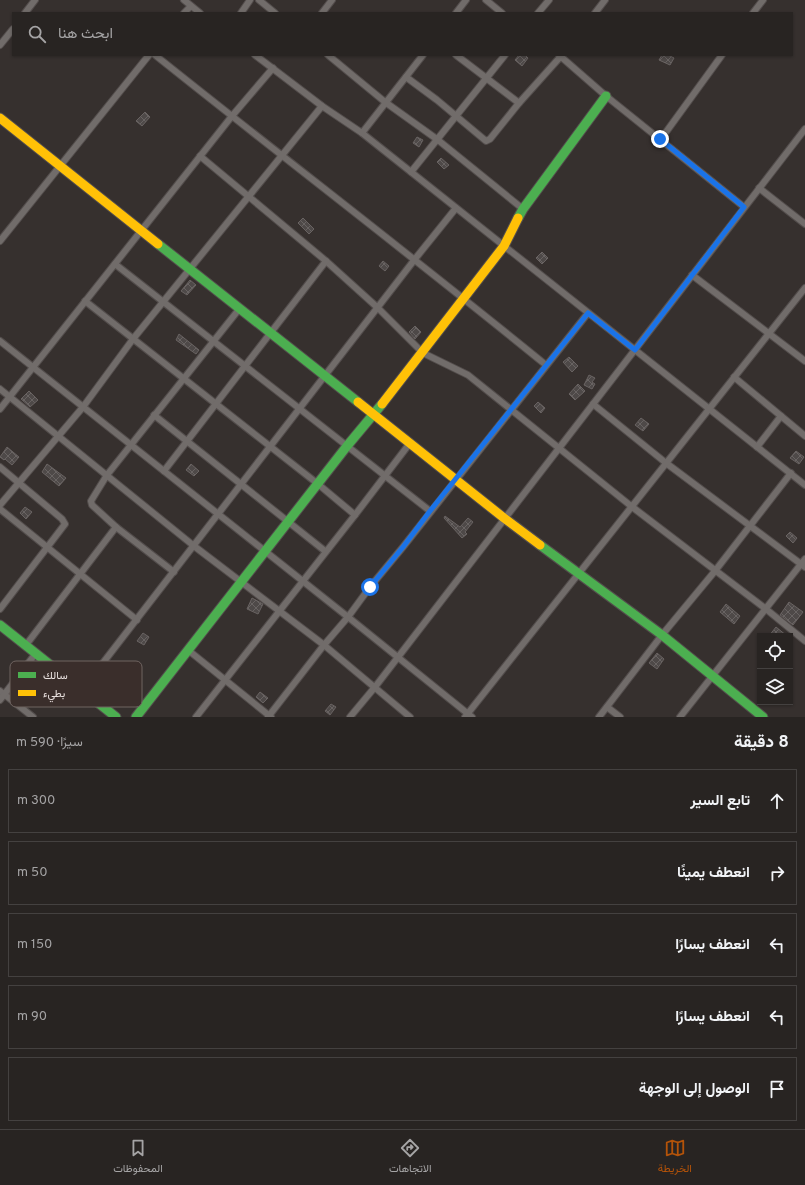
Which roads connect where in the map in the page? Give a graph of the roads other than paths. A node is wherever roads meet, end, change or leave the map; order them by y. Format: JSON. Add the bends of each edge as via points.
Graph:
{"nodes":[{"id":1,"x":35,"y":0,"type":"edge"},
{"id":2,"x":184,"y":0,"type":"edge"},
{"id":3,"x":250,"y":0,"type":"edge"},
{"id":4,"x":259,"y":0,"type":"edge"},
{"id":5,"x":332,"y":0,"type":"edge"},
{"id":6,"x":466,"y":0,"type":"edge"},
{"id":7,"x":486,"y":0,"type":"edge"},
{"id":8,"x":549,"y":0,"type":"edge"},
{"id":9,"x":605,"y":0,"type":"edge"},
{"id":10,"x":763,"y":0,"type":"edge"},
{"id":11,"x":191,"y":6,"type":"junction"},
{"id":12,"x":26,"y":12,"type":"edge"},
{"id":13,"x":185,"y":12,"type":"edge"},
{"id":14,"x":199,"y":12,"type":"edge"},
{"id":15,"x":242,"y":12,"type":"edge"},
{"id":16,"x":275,"y":12,"type":"edge"},
{"id":17,"x":323,"y":12,"type":"edge"},
{"id":18,"x":457,"y":12,"type":"edge"},
{"id":19,"x":501,"y":12,"type":"edge"},
{"id":20,"x":539,"y":12,"type":"edge"},
{"id":21,"x":595,"y":12,"type":"edge"},
{"id":22,"x":754,"y":12,"type":"edge"},
{"id":23,"x":12,"y":30,"type":"edge"},
{"id":24,"x":0,"y":45,"type":"edge"},
{"id":25,"x":148,"y":56,"type":"edge"},
{"id":26,"x":156,"y":56,"type":"edge"},
{"id":27,"x":256,"y":56,"type":"edge"},
{"id":28,"x":329,"y":56,"type":"edge"},
{"id":29,"x":422,"y":56,"type":"edge"},
{"id":30,"x":457,"y":56,"type":"edge"},
{"id":31,"x":504,"y":56,"type":"edge"},
{"id":32,"x":560,"y":56,"type":"edge"},
{"id":33,"x":721,"y":56,"type":"edge"},
{"id":34,"x":273,"y":68,"type":"junction"},
{"id":35,"x":406,"y":77,"type":"junction"},
{"id":36,"x":486,"y":78,"type":"junction"},
{"id":37,"x":606,"y":96,"type":"junction"},
{"id":38,"x":385,"y":102,"type":"junction"},
{"id":39,"x":519,"y":103,"type":"junction"},
{"id":40,"x":322,"y":106,"type":"junction"},
{"id":41,"x":232,"y":116,"type":"junction"},
{"id":42,"x":456,"y":116,"type":"junction"},
{"id":43,"x":0,"y":118,"type":"edge"},
{"id":44,"x":805,"y":129,"type":"edge"},
{"id":45,"x":362,"y":133,"type":"junction"},
{"id":46,"x":660,"y":139,"type":"junction"},
{"id":47,"x":438,"y":140,"type":"junction"},
{"id":48,"x":200,"y":156,"type":"junction"},
{"id":49,"x":281,"y":156,"type":"junction"},
{"id":50,"x":60,"y":166,"type":"junction"},
{"id":51,"x":411,"y":172,"type":"junction"},
{"id":52,"x":759,"y":188,"type":"junction"},
{"id":53,"x":248,"y":197,"type":"junction"},
{"id":54,"x":744,"y":207,"type":"junction"},
{"id":55,"x":456,"y":208,"type":"junction"},
{"id":56,"x":523,"y":209,"type":"junction"},
{"id":57,"x":805,"y":224,"type":"edge"},
{"id":58,"x":142,"y":230,"type":"junction"},
{"id":59,"x":0,"y":242,"type":"edge"},
{"id":60,"x":504,"y":246,"type":"junction"},
{"id":61,"x":415,"y":259,"type":"junction"},
{"id":62,"x":326,"y":261,"type":"junction"},
{"id":63,"x":115,"y":264,"type":"junction"},
{"id":64,"x":190,"y":268,"type":"junction"},
{"id":65,"x":692,"y":275,"type":"junction"},
{"id":66,"x":805,"y":288,"type":"edge"},
{"id":67,"x":463,"y":298,"type":"junction"},
{"id":68,"x":163,"y":301,"type":"junction"},
{"id":69,"x":85,"y":302,"type":"junction"},
{"id":70,"x":240,"y":308,"type":"junction"},
{"id":71,"x":378,"y":308,"type":"junction"},
{"id":72,"x":588,"y":313,"type":"junction"},
{"id":73,"x":271,"y":333,"type":"junction"},
{"id":74,"x":769,"y":333,"type":"junction"},
{"id":75,"x":133,"y":339,"type":"junction"},
{"id":76,"x":0,"y":341,"type":"edge"},
{"id":77,"x":214,"y":341,"type":"junction"},
{"id":78,"x":635,"y":350,"type":"junction"},
{"id":79,"x":423,"y":353,"type":"junction"},
{"id":80,"x":805,"y":361,"type":"edge"},
{"id":81,"x":546,"y":365,"type":"junction"},
{"id":82,"x":245,"y":366,"type":"junction"},
{"id":83,"x":33,"y":367,"type":"junction"},
{"id":84,"x":326,"y":376,"type":"junction"},
{"id":85,"x":734,"y":377,"type":"junction"},
{"id":86,"x":184,"y":379,"type":"junction"},
{"id":87,"x":0,"y":389,"type":"edge"},
{"id":88,"x":10,"y":397,"type":"junction"},
{"id":89,"x":215,"y":404,"type":"junction"},
{"id":90,"x":592,"y":404,"type":"junction"},
{"id":91,"x":83,"y":407,"type":"junction"},
{"id":92,"x":0,"y":409,"type":"edge"},
{"id":93,"x":300,"y":409,"type":"junction"},
{"id":94,"x":709,"y":409,"type":"junction"},
{"id":95,"x":511,"y":410,"type":"junction"},
{"id":96,"x":154,"y":415,"type":"junction"},
{"id":97,"x":374,"y":415,"type":"junction"},
{"id":98,"x":781,"y":416,"type":"junction"},
{"id":99,"x":58,"y":436,"type":"junction"},
{"id":100,"x":805,"y":436,"type":"edge"},
{"id":101,"x":186,"y":441,"type":"junction"},
{"id":102,"x":410,"y":443,"type":"junction"},
{"id":103,"x":130,"y":445,"type":"junction"},
{"id":104,"x":347,"y":446,"type":"junction"},
{"id":105,"x":271,"y":447,"type":"junction"},
{"id":106,"x":757,"y":447,"type":"junction"},
{"id":107,"x":559,"y":448,"type":"junction"},
{"id":108,"x":666,"y":463,"type":"junction"},
{"id":109,"x":0,"y":467,"type":"edge"},
{"id":110,"x":164,"y":471,"type":"junction"},
{"id":111,"x":791,"y":473,"type":"junction"},
{"id":112,"x":107,"y":475,"type":"junction"},
{"id":113,"x":385,"y":476,"type":"junction"},
{"id":114,"x":456,"y":479,"type":"junction"},
{"id":115,"x":18,"y":483,"type":"junction"},
{"id":116,"x":318,"y":484,"type":"junction"},
{"id":117,"x":242,"y":485,"type":"junction"},
{"id":118,"x":805,"y":485,"type":"edge"},
{"id":119,"x":0,"y":505,"type":"edge"},
{"id":120,"x":631,"y":506,"type":"junction"},
{"id":121,"x":0,"y":508,"type":"edge"},
{"id":122,"x":430,"y":511,"type":"junction"},
{"id":123,"x":219,"y":514,"type":"junction"},
{"id":124,"x":355,"y":515,"type":"junction"},
{"id":125,"x":504,"y":518,"type":"junction"},
{"id":126,"x":288,"y":522,"type":"junction"},
{"id":127,"x":751,"y":525,"type":"junction"},
{"id":128,"x":116,"y":527,"type":"junction"},
{"id":129,"x":194,"y":546,"type":"junction"},
{"id":130,"x":48,"y":549,"type":"junction"},
{"id":131,"x":325,"y":551,"type":"junction"},
{"id":132,"x":266,"y":552,"type":"junction"},
{"id":133,"x":804,"y":563,"type":"edge"},
{"id":134,"x":715,"y":571,"type":"junction"},
{"id":135,"x":174,"y":572,"type":"junction"},
{"id":136,"x":80,"y":574,"type":"junction"},
{"id":137,"x":578,"y":574,"type":"junction"},
{"id":138,"x":241,"y":581,"type":"junction"},
{"id":139,"x":302,"y":582,"type":"junction"},
{"id":140,"x":0,"y":609,"type":"edge"},
{"id":141,"x":766,"y":609,"type":"junction"},
{"id":142,"x":279,"y":611,"type":"junction"},
{"id":143,"x":348,"y":617,"type":"junction"},
{"id":144,"x":136,"y":620,"type":"junction"},
{"id":145,"x":0,"y":625,"type":"edge"},
{"id":146,"x":662,"y":635,"type":"junction"},
{"id":147,"x":805,"y":641,"type":"edge"},
{"id":148,"x":26,"y":645,"type":"junction"},
{"id":149,"x":324,"y":645,"type":"junction"},
{"id":150,"x":188,"y":650,"type":"junction"},
{"id":151,"x":36,"y":653,"type":"junction"},
{"id":152,"x":397,"y":657,"type":"junction"},
{"id":153,"x":29,"y":661,"type":"edge"},
{"id":154,"x":46,"y":661,"type":"edge"},
{"id":155,"x":104,"y":661,"type":"edge"},
{"id":156,"x":712,"y":676,"type":"junction"},
{"id":157,"x":224,"y":680,"type":"junction"},
{"id":158,"x":10,"y":684,"type":"edge"},
{"id":159,"x":375,"y":687,"type":"junction"},
{"id":160,"x":2,"y":693,"type":"edge"},
{"id":161,"x":10,"y":699,"type":"edge"},
{"id":162,"x":0,"y":700,"type":"edge"},
{"id":163,"x":20,"y":707,"type":"edge"},
{"id":164,"x":103,"y":707,"type":"edge"},
{"id":165,"x":607,"y":707,"type":"junction"},
{"id":166,"x":682,"y":715,"type":"edge"},
{"id":167,"x":468,"y":716,"type":"edge"},
{"id":168,"x":761,"y":716,"type":"edge"},
{"id":169,"x":33,"y":717,"type":"edge"},
{"id":170,"x":116,"y":717,"type":"edge"},
{"id":171,"x":136,"y":717,"type":"edge"},
{"id":172,"x":196,"y":717,"type":"edge"},
{"id":173,"x":269,"y":717,"type":"edge"},
{"id":174,"x":350,"y":717,"type":"edge"},
{"id":175,"x":410,"y":717,"type":"edge"},
{"id":176,"x":599,"y":717,"type":"edge"},
{"id":177,"x":620,"y":717,"type":"edge"},
{"id":178,"x":690,"y":717,"type":"edge"}],
"edges":[{"from":1,"to":12,"type":"street"},
{"from":2,"to":11,"type":"street"},
{"from":3,"to":15,"type":"street"},
{"from":4,"to":16,"type":"street"},
{"from":5,"to":17,"type":"street"},
{"from":6,"to":18,"type":"street"},
{"from":7,"to":19,"type":"street"},
{"from":8,"to":20,"type":"street"},
{"from":9,"to":21,"type":"street"},
{"from":10,"to":22,"type":"street"},
{"from":11,"to":13,"type":"street"},
{"from":11,"to":14,"type":"street"},
{"from":23,"to":24,"type":"street"},
{"from":25,"to":50,"type":"street"},
{"from":26,"to":41,"type":"street"},
{"from":27,"to":34,"type":"street"},
{"from":28,"to":38,"type":"street"},
{"from":29,"to":35,"type":"street"},
{"from":30,"to":36,"type":"street"},
{"from":31,"to":36,"type":"street"},
{"from":32,"to":37,"type":"street"},
{"from":32,"to":39,"type":"street"},
{"from":33,"to":46,"type":"street"},
{"from":34,"to":40,"type":"street"},
{"from":34,"to":41,"type":"street"},
{"from":35,"to":38,"type":"street"},
{"from":35,"to":42,"type":"street"},
{"from":36,"to":39,"type":"street"},
{"from":36,"to":42,"type":"street"},
{"from":37,"to":46,"type":"street"},
{"from":37,"to":56,"type":"street"},
{"from":38,"to":45,"type":"street"},
{"from":38,"to":47,"type":"street"},
{"from":39,"to":42,"type":"street","via":[[486,141]]},
{"from":40,"to":45,"type":"street"},
{"from":40,"to":49,"type":"street"},
{"from":41,"to":48,"type":"street"},
{"from":41,"to":49,"type":"street"},
{"from":42,"to":47,"type":"street"},
{"from":43,"to":50,"type":"street"},
{"from":44,"to":52,"type":"street"},
{"from":45,"to":51,"type":"street"},
{"from":46,"to":54,"type":"street"},
{"from":47,"to":51,"type":"street"},
{"from":47,"to":56,"type":"street"},
{"from":48,"to":53,"type":"street"},
{"from":48,"to":58,"type":"street"},
{"from":49,"to":53,"type":"street"},
{"from":49,"to":61,"type":"street"},
{"from":50,"to":58,"type":"street"},
{"from":50,"to":59,"type":"street"},
{"from":51,"to":55,"type":"street"},
{"from":52,"to":54,"type":"street"},
{"from":52,"to":57,"type":"street"},
{"from":53,"to":62,"type":"street"},
{"from":53,"to":64,"type":"street"},
{"from":54,"to":65,"type":"street"},
{"from":55,"to":60,"type":"street"},
{"from":55,"to":61,"type":"street"},
{"from":56,"to":60,"type":"street"},
{"from":58,"to":63,"type":"street"},
{"from":58,"to":64,"type":"street"},
{"from":60,"to":67,"type":"street"},
{"from":60,"to":72,"type":"street"},
{"from":61,"to":67,"type":"street"},
{"from":61,"to":71,"type":"street"},
{"from":62,"to":71,"type":"street"},
{"from":62,"to":73,"type":"street"},
{"from":63,"to":68,"type":"street"},
{"from":63,"to":69,"type":"street"},
{"from":64,"to":68,"type":"street"},
{"from":64,"to":70,"type":"street"},
{"from":65,"to":74,"type":"street"},
{"from":65,"to":78,"type":"street"},
{"from":66,"to":74,"type":"street"},
{"from":67,"to":79,"type":"street"},
{"from":67,"to":81,"type":"street"},
{"from":68,"to":75,"type":"street"},
{"from":68,"to":77,"type":"street"},
{"from":69,"to":75,"type":"street"},
{"from":69,"to":83,"type":"street"},
{"from":70,"to":73,"type":"street"},
{"from":70,"to":77,"type":"street"},
{"from":71,"to":79,"type":"street"},
{"from":71,"to":84,"type":"street"},
{"from":72,"to":78,"type":"street"},
{"from":72,"to":81,"type":"street"},
{"from":73,"to":82,"type":"street"},
{"from":73,"to":84,"type":"street"},
{"from":74,"to":80,"type":"street"},
{"from":74,"to":85,"type":"street"},
{"from":75,"to":86,"type":"street"},
{"from":75,"to":91,"type":"street"},
{"from":76,"to":83,"type":"street"},
{"from":77,"to":82,"type":"street"},
{"from":77,"to":86,"type":"street"},
{"from":78,"to":90,"type":"street"},
{"from":78,"to":94,"type":"street"},
{"from":79,"to":95,"type":"street","via":[[468,376]]},
{"from":79,"to":97,"type":"street"},
{"from":81,"to":95,"type":"street"},
{"from":82,"to":89,"type":"street"},
{"from":82,"to":93,"type":"street"},
{"from":83,"to":88,"type":"street"},
{"from":83,"to":91,"type":"street"},
{"from":84,"to":93,"type":"street"},
{"from":84,"to":97,"type":"street"},
{"from":85,"to":94,"type":"street"},
{"from":85,"to":98,"type":"street"},
{"from":86,"to":89,"type":"street"},
{"from":86,"to":96,"type":"street"},
{"from":87,"to":88,"type":"street"},
{"from":88,"to":92,"type":"street"},
{"from":88,"to":99,"type":"street"},
{"from":89,"to":101,"type":"street"},
{"from":89,"to":105,"type":"street"},
{"from":90,"to":107,"type":"street"},
{"from":90,"to":108,"type":"street"},
{"from":91,"to":99,"type":"street"},
{"from":91,"to":103,"type":"street"},
{"from":93,"to":104,"type":"street"},
{"from":93,"to":105,"type":"street"},
{"from":94,"to":106,"type":"street"},
{"from":94,"to":108,"type":"street"},
{"from":95,"to":107,"type":"street"},
{"from":95,"to":114,"type":"street"},
{"from":96,"to":101,"type":"street"},
{"from":96,"to":103,"type":"street"},
{"from":97,"to":102,"type":"street"},
{"from":97,"to":104,"type":"street"},
{"from":98,"to":100,"type":"street"},
{"from":98,"to":106,"type":"street"},
{"from":99,"to":112,"type":"street"},
{"from":99,"to":115,"type":"street"},
{"from":101,"to":110,"type":"street"},
{"from":101,"to":117,"type":"street"},
{"from":102,"to":113,"type":"street"},
{"from":102,"to":114,"type":"street"},
{"from":103,"to":110,"type":"street"},
{"from":103,"to":112,"type":"street"},
{"from":104,"to":113,"type":"street"},
{"from":104,"to":116,"type":"street"},
{"from":105,"to":116,"type":"street"},
{"from":105,"to":117,"type":"street"},
{"from":106,"to":111,"type":"street"},
{"from":107,"to":120,"type":"street"},
{"from":107,"to":125,"type":"street"},
{"from":108,"to":120,"type":"street"},
{"from":108,"to":127,"type":"street"},
{"from":109,"to":115,"type":"street"},
{"from":110,"to":123,"type":"street"},
{"from":111,"to":118,"type":"street"},
{"from":111,"to":127,"type":"street"},
{"from":112,"to":128,"type":"street","via":[[91,502]]},
{"from":112,"to":129,"type":"street"},
{"from":113,"to":122,"type":"street"},
{"from":113,"to":124,"type":"street"},
{"from":114,"to":122,"type":"street"},
{"from":114,"to":125,"type":"street"},
{"from":115,"to":119,"type":"street"},
{"from":115,"to":130,"type":"street","via":[[65,522]]},
{"from":116,"to":124,"type":"street"},
{"from":116,"to":126,"type":"street"},
{"from":117,"to":123,"type":"street"},
{"from":117,"to":126,"type":"street"},
{"from":120,"to":134,"type":"street"},
{"from":120,"to":137,"type":"street"},
{"from":121,"to":130,"type":"street"},
{"from":122,"to":143,"type":"street"},
{"from":123,"to":129,"type":"street"},
{"from":123,"to":132,"type":"street"},
{"from":124,"to":131,"type":"street"},
{"from":125,"to":137,"type":"street"},
{"from":125,"to":152,"type":"street"},
{"from":126,"to":131,"type":"street"},
{"from":126,"to":132,"type":"street"},
{"from":127,"to":133,"type":"street"},
{"from":127,"to":134,"type":"street"},
{"from":128,"to":135,"type":"street"},
{"from":128,"to":136,"type":"street"},
{"from":129,"to":135,"type":"street"},
{"from":129,"to":138,"type":"street"},
{"from":130,"to":136,"type":"street"},
{"from":130,"to":140,"type":"street"},
{"from":131,"to":139,"type":"street"},
{"from":132,"to":138,"type":"street"},
{"from":132,"to":139,"type":"street"},
{"from":133,"to":141,"type":"street"},
{"from":134,"to":141,"type":"street"},
{"from":134,"to":146,"type":"street"},
{"from":135,"to":144,"type":"street"},
{"from":136,"to":144,"type":"street"},
{"from":136,"to":148,"type":"street"},
{"from":137,"to":146,"type":"street"},
{"from":137,"to":167,"type":"street"},
{"from":138,"to":142,"type":"street"},
{"from":138,"to":150,"type":"street"},
{"from":139,"to":142,"type":"street"},
{"from":139,"to":143,"type":"street"},
{"from":141,"to":147,"type":"street"},
{"from":141,"to":156,"type":"street"},
{"from":142,"to":149,"type":"street"},
{"from":142,"to":157,"type":"street"},
{"from":143,"to":149,"type":"street"},
{"from":143,"to":152,"type":"street"},
{"from":144,"to":155,"type":"street"},
{"from":145,"to":148,"type":"street"},
{"from":146,"to":156,"type":"street"},
{"from":146,"to":165,"type":"street"},
{"from":148,"to":151,"type":"street"},
{"from":149,"to":159,"type":"street"},
{"from":149,"to":173,"type":"street"},
{"from":150,"to":157,"type":"street"},
{"from":150,"to":171,"type":"street"},
{"from":151,"to":153,"type":"street"},
{"from":151,"to":154,"type":"street"},
{"from":152,"to":159,"type":"street"},
{"from":152,"to":167,"type":"street"},
{"from":156,"to":166,"type":"street"},
{"from":156,"to":168,"type":"street"},
{"from":157,"to":172,"type":"street"},
{"from":157,"to":173,"type":"street"},
{"from":158,"to":160,"type":"street"},
{"from":159,"to":174,"type":"street"},
{"from":159,"to":175,"type":"street"},
{"from":160,"to":161,"type":"street"},
{"from":160,"to":162,"type":"street"},
{"from":163,"to":169,"type":"street"},
{"from":164,"to":170,"type":"street"},
{"from":165,"to":176,"type":"street"},
{"from":165,"to":177,"type":"street"},
{"from":166,"to":178,"type":"street"}]}
